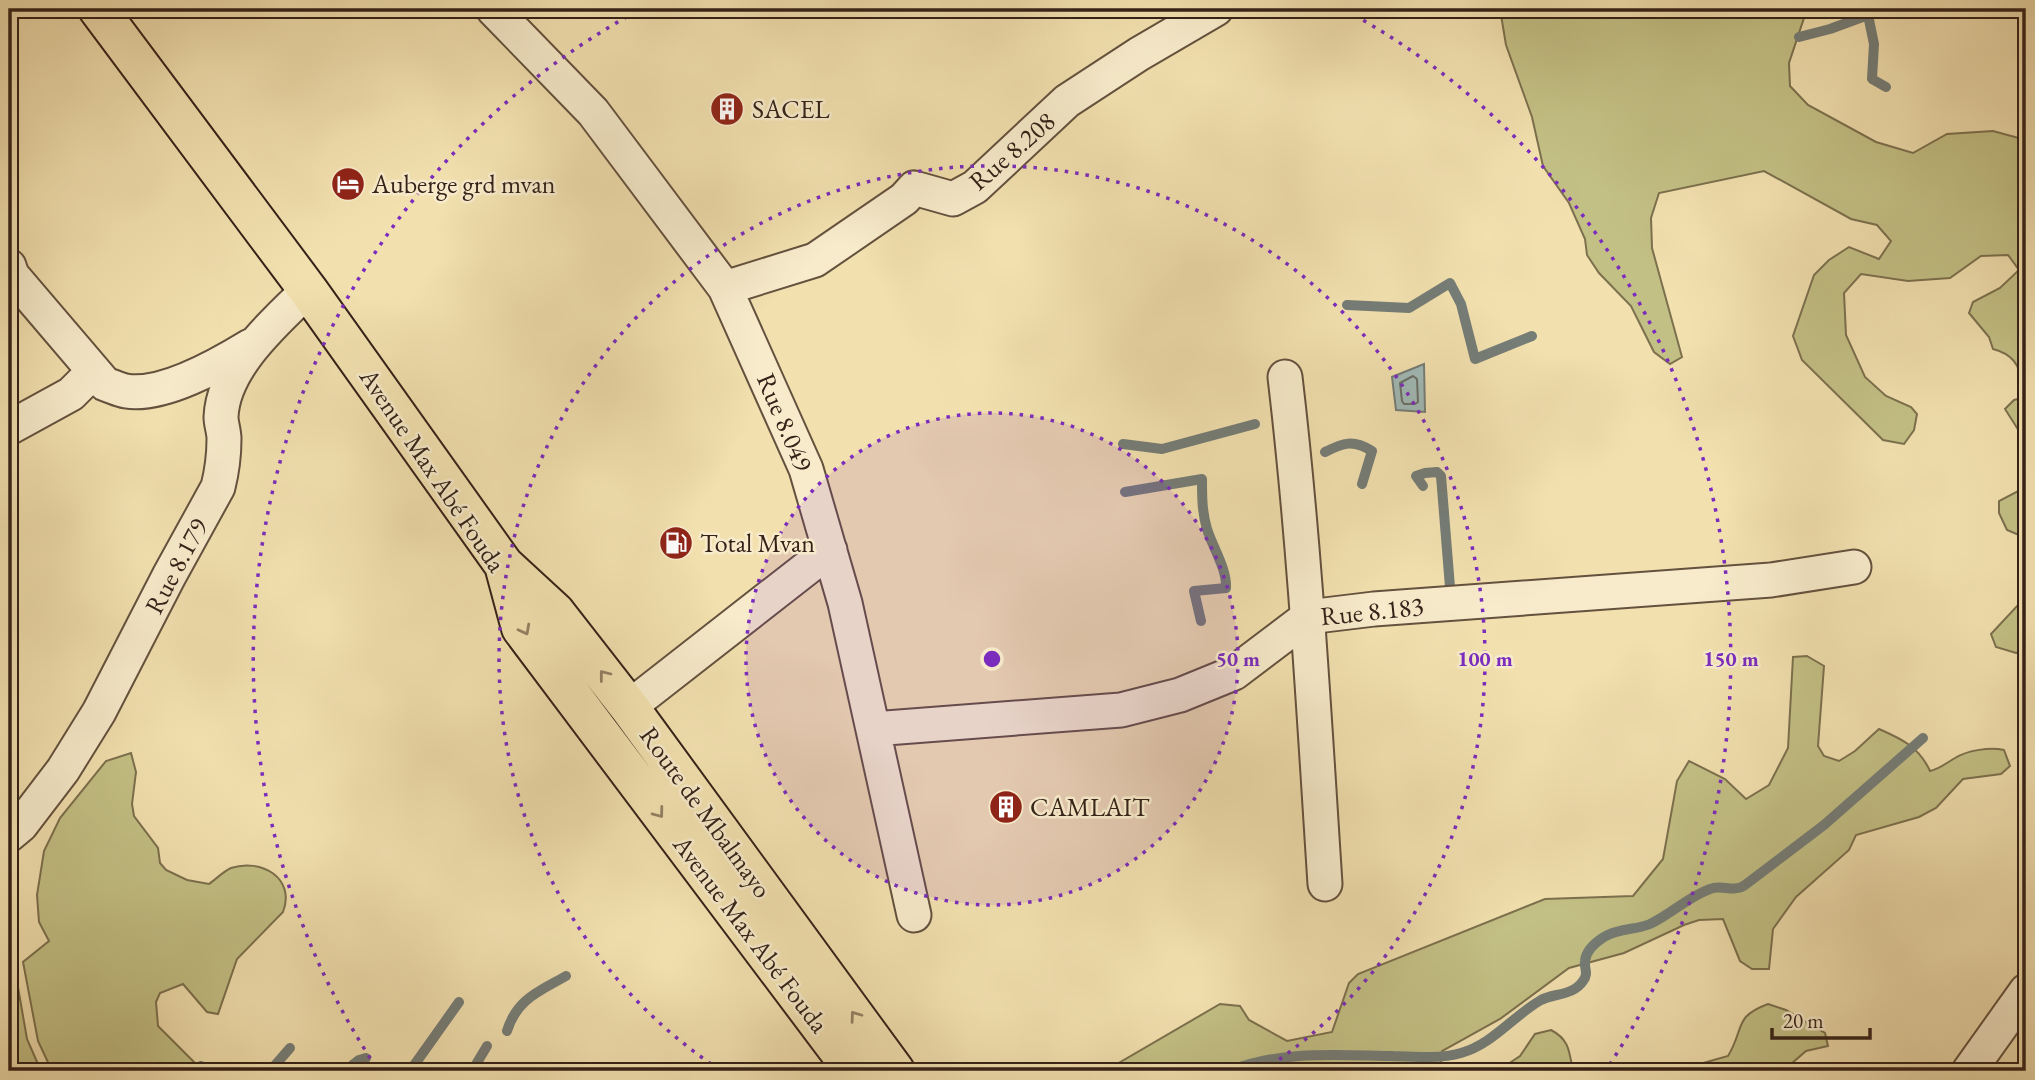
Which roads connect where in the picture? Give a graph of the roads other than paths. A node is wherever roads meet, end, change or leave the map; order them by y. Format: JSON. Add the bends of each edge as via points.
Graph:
{"nodes":[{"id":1,"x":98,"y":9,"type":"edge"},
{"id":2,"x":1216,"y":9,"type":"edge"},
{"id":3,"x":512,"y":15,"type":"edge"},
{"id":4,"x":9,"y":266,"type":"edge"},
{"id":5,"x":725,"y":288,"type":"junction"},
{"id":6,"x":308,"y":290,"type":"junction"},
{"id":7,"x":252,"y":345,"type":"junction"},
{"id":8,"x":94,"y":371,"type":"junction"},
{"id":9,"x":1284,"y":377,"type":"dead end"},
{"id":10,"x":9,"y":428,"type":"edge"},
{"id":11,"x":830,"y":550,"type":"junction"},
{"id":12,"x":504,"y":565,"type":"junction"},
{"id":13,"x":1854,"y":566,"type":"dead end"},
{"id":14,"x":1308,"y":617,"type":"junction"},
{"id":15,"x":629,"y":707,"type":"junction"},
{"id":16,"x":873,"y":729,"type":"junction"},
{"id":17,"x":9,"y":835,"type":"edge"},
{"id":18,"x":1325,"y":884,"type":"dead end"},
{"id":19,"x":914,"y":915,"type":"dead end"},
{"id":20,"x":2026,"y":990,"type":"edge"},
{"id":21,"x":854,"y":1071,"type":"edge"},
{"id":22,"x":895,"y":1071,"type":"edge"},
{"id":23,"x":1969,"y":1071,"type":"edge"}],
"edges":[{"from":1,"to":6,"type":"highway","name":"Avenue Max Abé Fouda"},
{"from":2,"to":5,"type":"street","name":"Rue 8.208","via":[[1067,102],[975,187],[953,199],[914,188],[815,260]]},
{"from":3,"to":5,"type":"street","name":"Rue 8.049","via":[[593,112]]},
{"from":4,"to":8,"type":"street"},
{"from":5,"to":11,"type":"street","name":"Rue 8.049","via":[[806,469]]},
{"from":6,"to":7,"type":"street","name":"Rue 8.179"},
{"from":6,"to":12,"type":"highway","name":"Avenue Max Abé Fouda"},
{"from":7,"to":8,"type":"street","via":[[208,372],[148,390],[126,391],[105,384]]},
{"from":7,"to":17,"type":"street","name":"Rue 8.179","via":[[229,387],[221,416],[224,436],[218,487],[99,712],[63,770]]},
{"from":8,"to":10,"type":"street","via":[[71,394]]},
{"from":9,"to":14,"type":"street"},
{"from":11,"to":15,"type":"street"},
{"from":11,"to":16,"type":"street","name":"Rue 8.049"},
{"from":15,"to":12,"type":"highway","name":"Route de Mbalmayo","one_way":true,"via":[[555,612]]},
{"from":12,"to":21,"type":"highway","name":"Avenue Max Abé Fouda","one_way":true,"via":[[522,628]]},
{"from":13,"to":14,"type":"street","name":"Rue 8.183","via":[[1771,580]]},
{"from":14,"to":16,"type":"street","name":"Rue 8.183","via":[[1234,673],[1180,695],[1121,710]]},
{"from":14,"to":18,"type":"street"},
{"from":22,"to":15,"type":"highway","name":"Route de Mbalmayo","one_way":true},
{"from":16,"to":19,"type":"street","name":"Rue 8.049"},
{"from":20,"to":23,"type":"street"}]}
